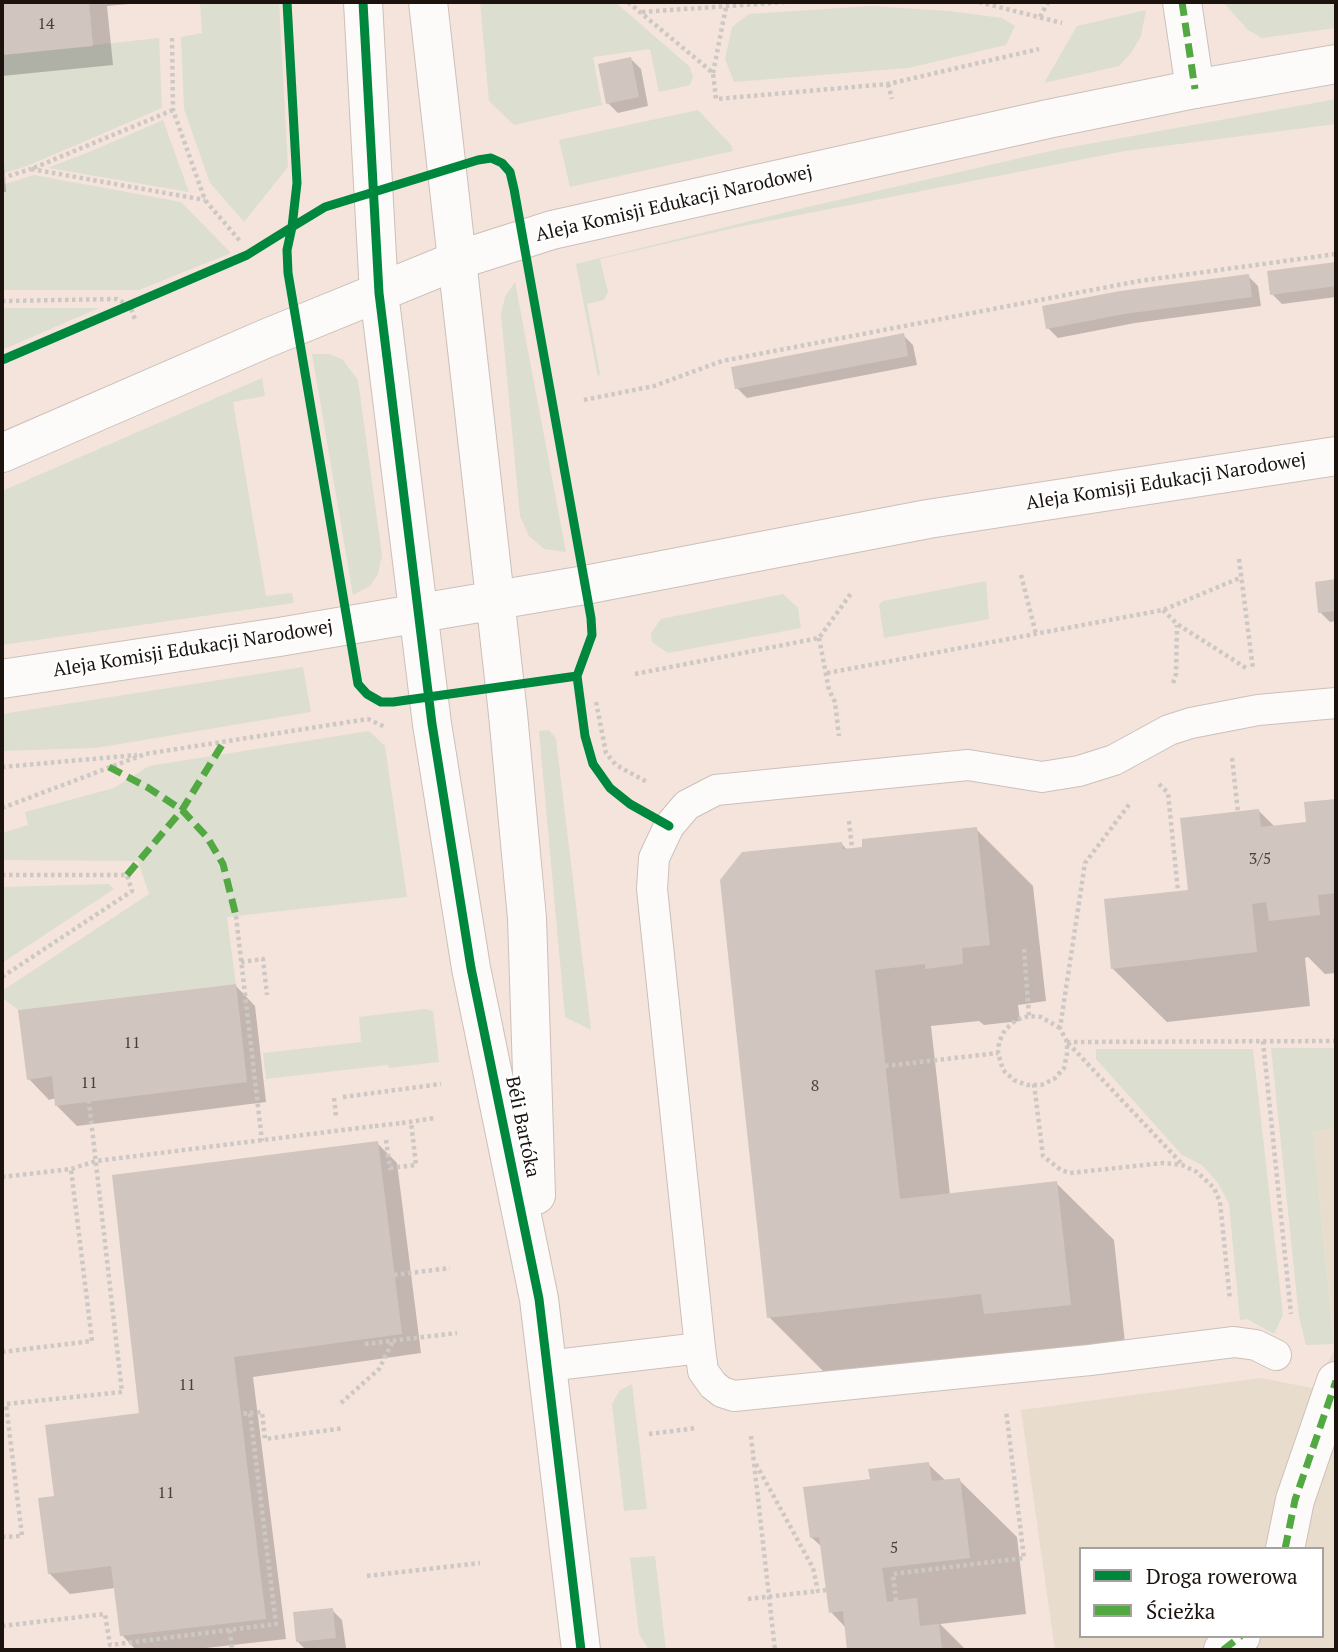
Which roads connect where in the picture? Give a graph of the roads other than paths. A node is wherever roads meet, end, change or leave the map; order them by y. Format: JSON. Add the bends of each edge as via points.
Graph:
{"nodes":[{"id":1,"x":363,"y":2,"type":"edge"},
{"id":2,"x":428,"y":2,"type":"edge"},
{"id":3,"x":1182,"y":2,"type":"edge"},
{"id":4,"x":1336,"y":64,"type":"edge"},
{"id":5,"x":1195,"y":89,"type":"junction"},
{"id":6,"x":458,"y":260,"type":"junction"},
{"id":7,"x":379,"y":293,"type":"junction"},
{"id":8,"x":2,"y":453,"type":"edge"},
{"id":9,"x":1336,"y":456,"type":"edge"},
{"id":10,"x":495,"y":600,"type":"junction"},
{"id":11,"x":418,"y":613,"type":"junction"},
{"id":12,"x":2,"y":679,"type":"edge"},
{"id":13,"x":1336,"y":703,"type":"edge"},
{"id":14,"x":539,"y":1299,"type":"junction"},
{"id":15,"x":700,"y":1349,"type":"junction"},
{"id":16,"x":1276,"y":1355,"type":"dead end"},
{"id":17,"x":547,"y":1366,"type":"junction"},
{"id":18,"x":1336,"y":1381,"type":"edge"},
{"id":19,"x":1285,"y":1547,"type":"edge"},
{"id":20,"x":1238,"y":1638,"type":"edge"},
{"id":21,"x":580,"y":1650,"type":"edge"},
{"id":22,"x":1223,"y":1650,"type":"edge"}],
"edges":[{"from":1,"to":7,"type":"street","name":"Béli Bartóka"},
{"from":2,"to":6,"type":"street","name":"Béli Bartóka"},
{"from":3,"to":5,"type":"street"},
{"from":4,"to":5,"type":"street","name":"Aleja Komisji Edukacji Narodowej"},
{"from":5,"to":6,"type":"street","name":"Aleja Komisji Edukacji Narodowej","via":[[552,230]]},
{"from":6,"to":7,"type":"street","name":"Aleja Komisji Edukacji Narodowej"},
{"from":6,"to":10,"type":"street","name":"Béli Bartóka"},
{"from":7,"to":8,"type":"street","name":"Aleja Komisji Edukacji Narodowej"},
{"from":7,"to":11,"type":"street","name":"Béli Bartóka"},
{"from":9,"to":10,"type":"street","name":"Aleja Komisji Edukacji Narodowej","via":[[928,519]]},
{"from":10,"to":11,"type":"street","name":"Aleja Komisji Edukacji Narodowej"},
{"from":10,"to":14,"type":"street","name":"Béli Bartóka","via":[[527,918]]},
{"from":11,"to":12,"type":"street","name":"Aleja Komisji Edukacji Narodowej"},
{"from":11,"to":14,"type":"street","name":"Béli Bartóka","via":[[471,968]]},
{"from":13,"to":15,"type":"lane","via":[[1258,710],[1191,723],[1114,760],[1042,777],[968,765],[716,790],[687,805],[669,826],[654,858],[652,889]]},
{"from":14,"to":17,"type":"street","name":"Béli Bartóka"},
{"from":15,"to":16,"type":"lane","via":[[703,1371],[713,1385],[734,1396],[1234,1342],[1256,1345]]},
{"from":15,"to":17,"type":"lane"},
{"from":17,"to":21,"type":"street","name":"Béli Bartóka"},
{"from":18,"to":19,"type":"street","via":[[1296,1500]]},
{"from":20,"to":22,"type":"street"}]}
